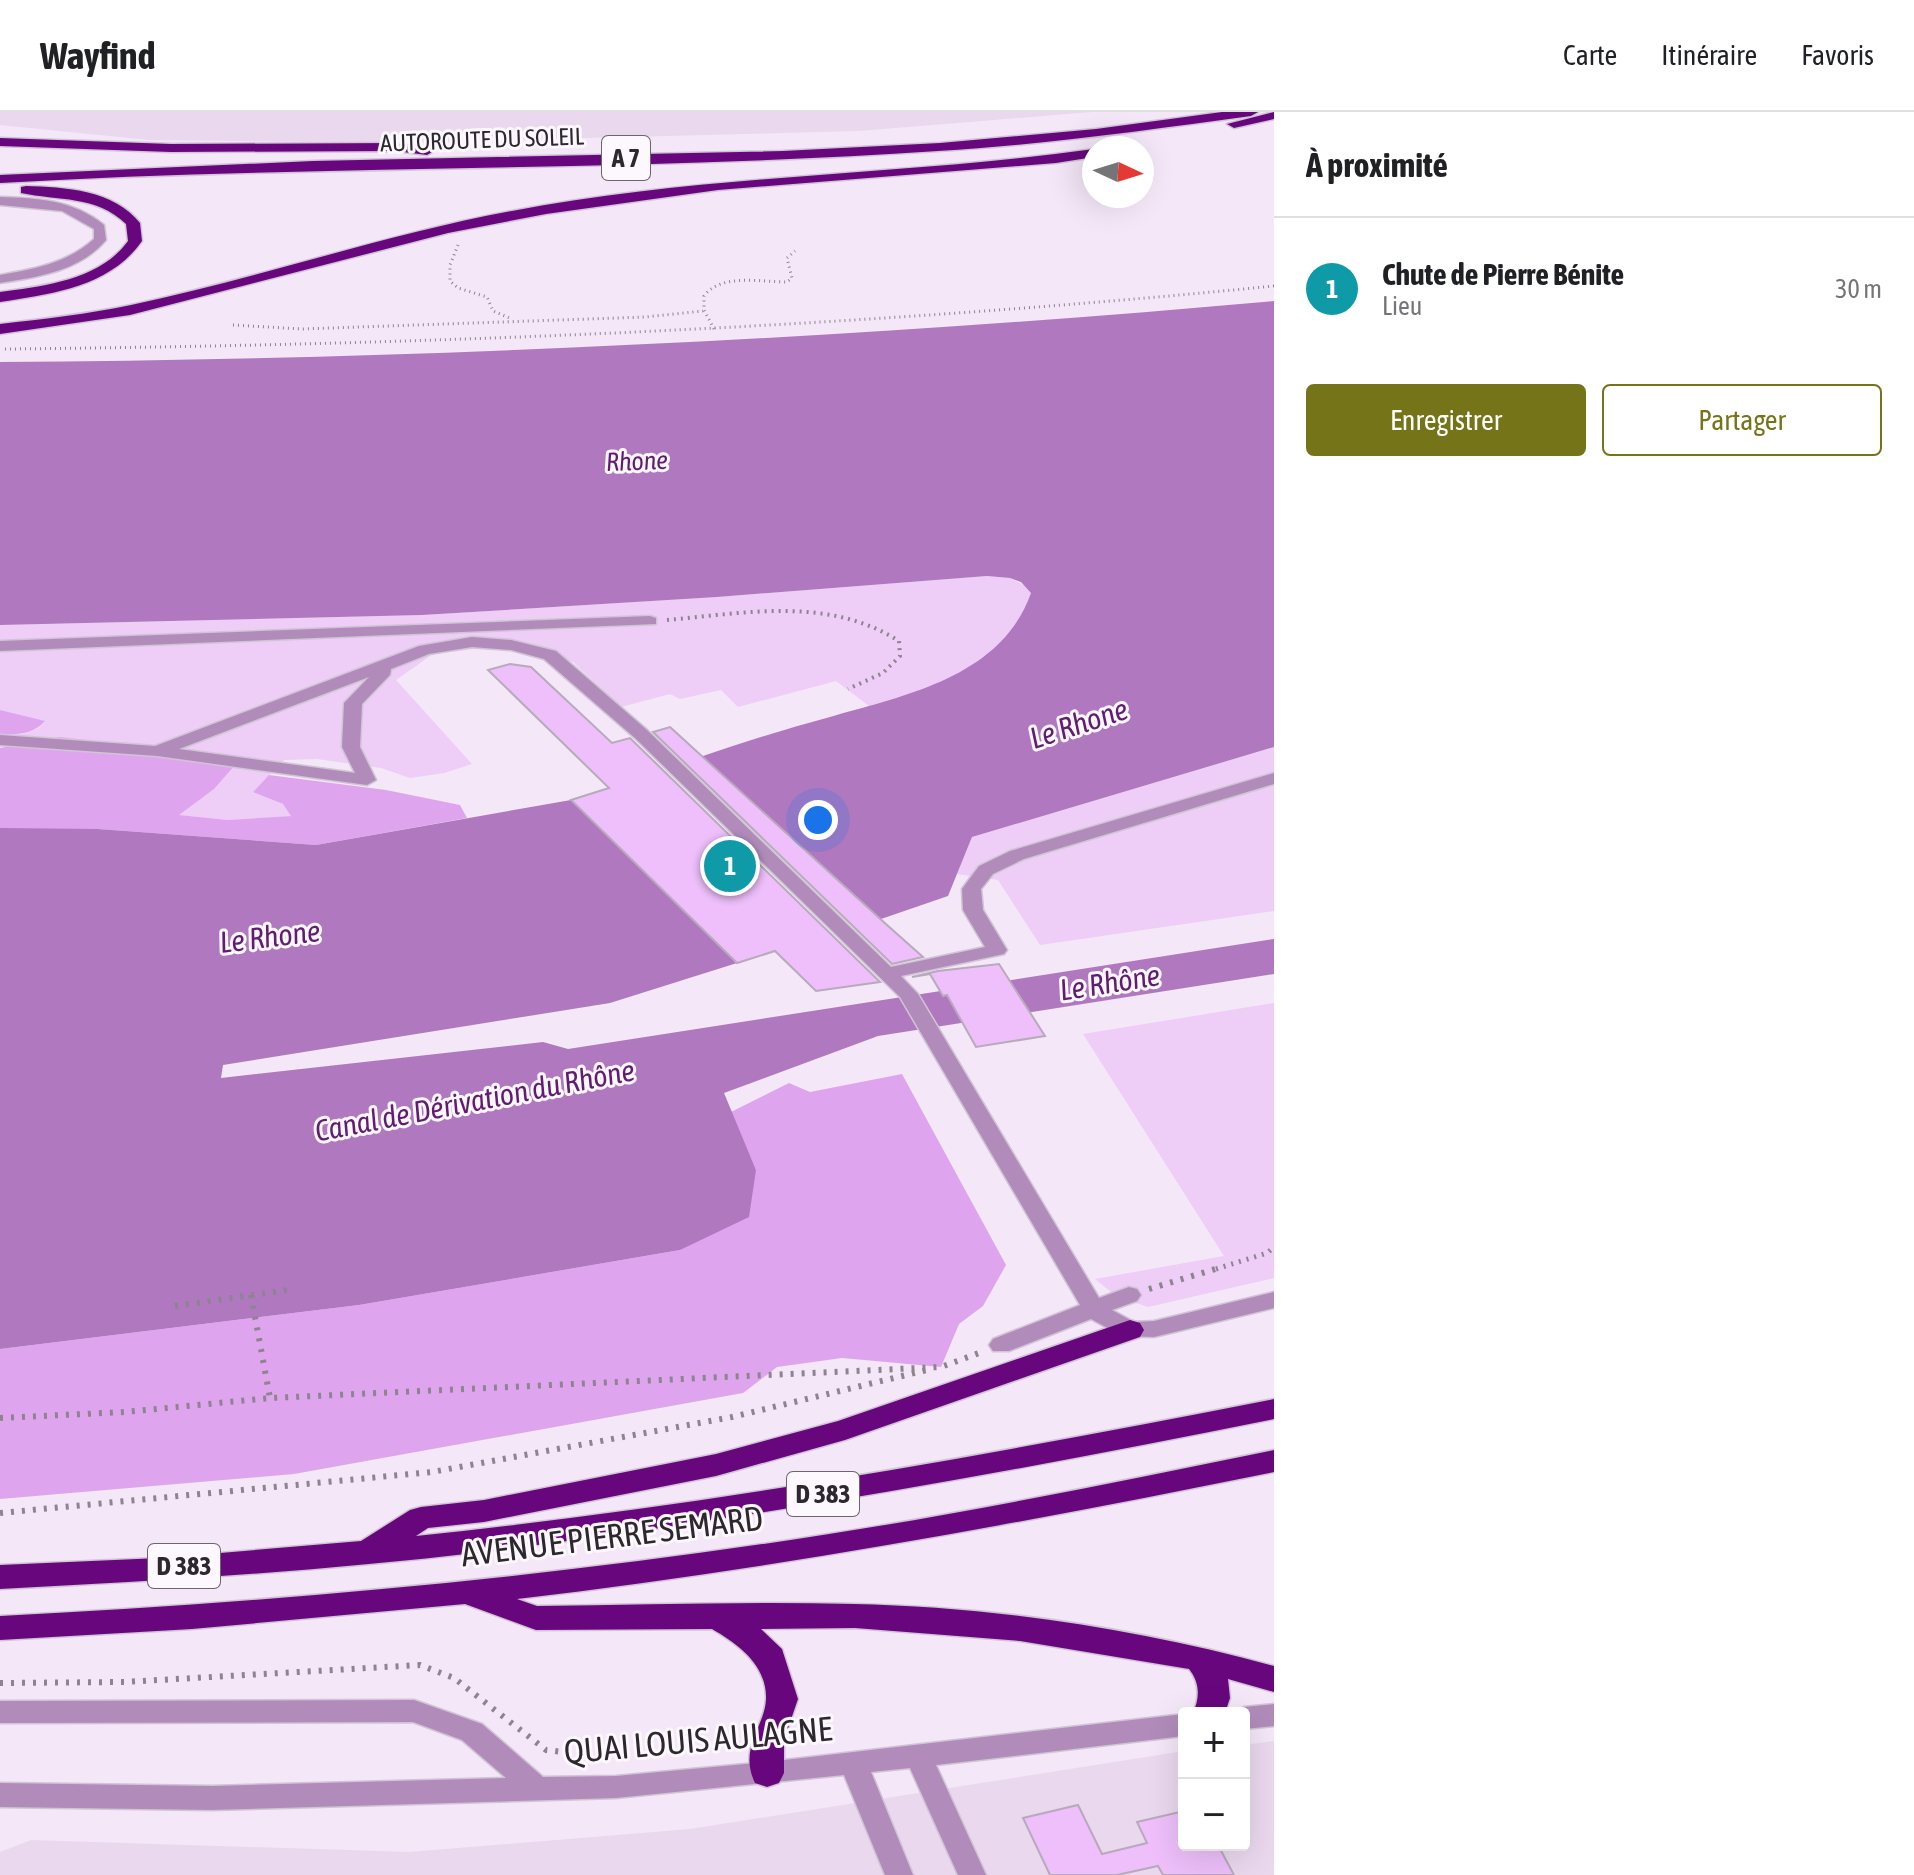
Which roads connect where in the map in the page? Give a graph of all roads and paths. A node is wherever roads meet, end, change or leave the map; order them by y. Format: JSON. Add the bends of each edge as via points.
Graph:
{"nodes":[{"id":1,"x":1165,"y":112,"type":"edge"},
{"id":2,"x":1251,"y":112,"type":"edge"},
{"id":3,"x":1274,"y":115,"type":"edge"},
{"id":4,"x":1154,"y":140,"type":"edge"},
{"id":5,"x":0,"y":142,"type":"edge"},
{"id":6,"x":427,"y":151,"type":"junction"},
{"id":7,"x":1082,"y":155,"type":"edge"},
{"id":8,"x":0,"y":167,"type":"edge"},
{"id":9,"x":0,"y":179,"type":"edge"},
{"id":10,"x":0,"y":190,"type":"edge"},
{"id":11,"x":0,"y":201,"type":"edge"},
{"id":12,"x":458,"y":244,"type":"dead end"},
{"id":13,"x":795,"y":251,"type":"dead end"},
{"id":14,"x":279,"y":272,"type":"junction"},
{"id":15,"x":0,"y":279,"type":"edge"},
{"id":16,"x":1274,"y":286,"type":"edge"},
{"id":17,"x":0,"y":297,"type":"edge"},
{"id":18,"x":703,"y":311,"type":"junction"},
{"id":19,"x":0,"y":314,"type":"edge"},
{"id":20,"x":521,"y":321,"type":"junction"},
{"id":21,"x":233,"y":325,"type":"dead end"},
{"id":22,"x":0,"y":329,"type":"edge"},
{"id":23,"x":714,"y":329,"type":"junction"},
{"id":24,"x":0,"y":349,"type":"edge"},
{"id":25,"x":650,"y":621,"type":"joint"},
{"id":26,"x":575,"y":626,"type":"junction"},
{"id":27,"x":373,"y":633,"type":"junction"},
{"id":28,"x":473,"y":636,"type":"junction"},
{"id":29,"x":0,"y":646,"type":"edge"},
{"id":30,"x":550,"y":655,"type":"junction"},
{"id":31,"x":394,"y":663,"type":"junction"},
{"id":32,"x":848,"y":689,"type":"dead end"},
{"id":33,"x":0,"y":740,"type":"edge"},
{"id":34,"x":157,"y":751,"type":"junction"},
{"id":35,"x":1274,"y":778,"type":"edge"},
{"id":36,"x":889,"y":973,"type":"junction"},
{"id":37,"x":1274,"y":1247,"type":"edge"},
{"id":38,"x":295,"y":1289,"type":"dead end"},
{"id":39,"x":251,"y":1295,"type":"junction"},
{"id":40,"x":1129,"y":1295,"type":"joint"},
{"id":41,"x":1274,"y":1300,"type":"edge"},
{"id":42,"x":175,"y":1306,"type":"dead end"},
{"id":43,"x":1095,"y":1311,"type":"junction"},
{"id":44,"x":1130,"y":1330,"type":"junction"},
{"id":45,"x":1001,"y":1345,"type":"joint"},
{"id":46,"x":941,"y":1367,"type":"junction"},
{"id":47,"x":270,"y":1398,"type":"junction"},
{"id":48,"x":1274,"y":1409,"type":"edge"},
{"id":49,"x":0,"y":1418,"type":"edge"},
{"id":50,"x":1274,"y":1461,"type":"edge"},
{"id":51,"x":0,"y":1513,"type":"edge"},
{"id":52,"x":367,"y":1551,"type":"junction"},
{"id":53,"x":0,"y":1577,"type":"edge"},
{"id":54,"x":467,"y":1593,"type":"junction"},
{"id":55,"x":713,"y":1615,"type":"junction"},
{"id":56,"x":0,"y":1628,"type":"edge"},
{"id":57,"x":1199,"y":1658,"type":"junction"},
{"id":58,"x":1274,"y":1679,"type":"edge"},
{"id":59,"x":0,"y":1683,"type":"edge"},
{"id":60,"x":1212,"y":1707,"type":"edge"},
{"id":61,"x":0,"y":1712,"type":"edge"},
{"id":62,"x":1274,"y":1715,"type":"edge"},
{"id":63,"x":1250,"y":1717,"type":"edge"},
{"id":64,"x":1178,"y":1726,"type":"edge"},
{"id":65,"x":918,"y":1755,"type":"junction"},
{"id":66,"x":853,"y":1763,"type":"junction"},
{"id":67,"x":767,"y":1773,"type":"junction"},
{"id":68,"x":616,"y":1787,"type":"junction"},
{"id":69,"x":536,"y":1788,"type":"junction"},
{"id":70,"x":0,"y":1795,"type":"edge"},
{"id":71,"x":899,"y":1875,"type":"edge"},
{"id":72,"x":972,"y":1875,"type":"edge"}],
"edges":[{"from":1,"to":6,"type":"highway","name":"AUTOROUTE DU SOLEIL","via":[[915,137]]},
{"from":2,"to":9,"type":"highway","name":"AUTOROUTE DU SOLEIL","number":"A 7","via":[[1105,133],[910,150]]},
{"from":3,"to":4,"type":"highway"},
{"from":5,"to":6,"type":"highway"},
{"from":6,"to":8,"type":"highway","name":"AUTOROUTE DU SOLEIL"},
{"from":7,"to":14,"type":"highway","via":[[600,201],[448,228]]},
{"from":10,"to":17,"type":"highway","via":[[90,199],[129,218],[136,234],[128,253],[90,276]]},
{"from":11,"to":15,"type":"street","via":[[62,207],[88,216],[100,228],[100,240],[88,253],[64,265]]},
{"from":12,"to":20,"type":"path","via":[[450,281],[487,297],[502,317]]},
{"from":13,"to":18,"type":"path","via":[[787,258],[792,278],[787,282],[708,287],[701,298]]},
{"from":14,"to":19,"type":"highway","via":[[121,305]]},
{"from":14,"to":22,"type":"highway","via":[[141,310]]},
{"from":16,"to":23,"type":"path","via":[[938,316]]},
{"from":18,"to":20,"type":"path"},
{"from":18,"to":23,"type":"path"},
{"from":20,"to":21,"type":"path","via":[[302,329]]},
{"from":23,"to":24,"type":"path"},
{"from":25,"to":26,"type":"street"},
{"from":25,"to":32,"type":"path","via":[[824,612],[884,628],[899,641],[900,656],[883,673]]},
{"from":26,"to":28,"type":"street"},
{"from":26,"to":30,"type":"street"},
{"from":27,"to":28,"type":"street"},
{"from":27,"to":29,"type":"street"},
{"from":27,"to":31,"type":"street"},
{"from":28,"to":30,"type":"street"},
{"from":28,"to":31,"type":"street"},
{"from":30,"to":36,"type":"street","via":[[641,734]]},
{"from":31,"to":34,"type":"street"},
{"from":31,"to":34,"type":"street","via":[[353,703],[351,747],[367,780]]},
{"from":33,"to":34,"type":"street"},
{"from":35,"to":36,"type":"street","via":[[1104,827],[986,870],[971,889],[973,910],[997,950]]},
{"from":36,"to":43,"type":"street","via":[[908,994]]},
{"from":37,"to":40,"type":"path"},
{"from":38,"to":39,"type":"path"},
{"from":39,"to":42,"type":"path"},
{"from":39,"to":47,"type":"path"},
{"from":40,"to":43,"type":"street"},
{"from":41,"to":44,"type":"street"},
{"from":43,"to":44,"type":"street"},
{"from":43,"to":45,"type":"street"},
{"from":44,"to":52,"type":"highway","via":[[845,1430],[716,1465],[484,1511],[421,1518]]},
{"from":45,"to":46,"type":"path"},
{"from":46,"to":47,"type":"path"},
{"from":46,"to":51,"type":"path","via":[[732,1417],[432,1472]]},
{"from":47,"to":49,"type":"path"},
{"from":48,"to":52,"type":"highway","name":"AVENUE PIERRE SEMARD","number":"D 383","via":[[800,1498]]},
{"from":50,"to":54,"type":"highway","name":"AVENUE PIERRE SEMARD","number":"D 383","via":[[768,1555]]},
{"from":52,"to":53,"type":"highway","name":"AVENUE PIERRE SEMARD","number":"D 383"},
{"from":54,"to":55,"type":"highway","via":[[536,1618]]},
{"from":54,"to":56,"type":"highway","name":"AVENUE PIERRE SEMARD","number":"D 383","via":[[129,1623]]},
{"from":55,"to":57,"type":"highway","via":[[855,1616],[1020,1629]]},
{"from":55,"to":67,"type":"highway","via":[[745,1633],[771,1658],[782,1699],[768,1740]]},
{"from":57,"to":58,"type":"highway"},
{"from":57,"to":60,"type":"highway","via":[[1212,1673]]},
{"from":59,"to":68,"type":"path","via":[[124,1682],[420,1665],[454,1678],[546,1750],[580,1754],[607,1766]]},
{"from":61,"to":69,"type":"street","name":"QUAI LOUIS AULAGNE","via":[[414,1711],[472,1732]]},
{"from":62,"to":63,"type":"street"},
{"from":64,"to":65,"type":"street","name":"QUAI LOUIS AULAGNE"},
{"from":65,"to":66,"type":"street","name":"QUAI LOUIS AULAGNE"},
{"from":65,"to":72,"type":"street"},
{"from":66,"to":67,"type":"street","name":"QUAI LOUIS AULAGNE"},
{"from":66,"to":71,"type":"street"},
{"from":67,"to":68,"type":"street","name":"QUAI LOUIS AULAGNE"},
{"from":68,"to":69,"type":"street","name":"QUAI LOUIS AULAGNE"},
{"from":69,"to":70,"type":"street","via":[[212,1798]]}]}
